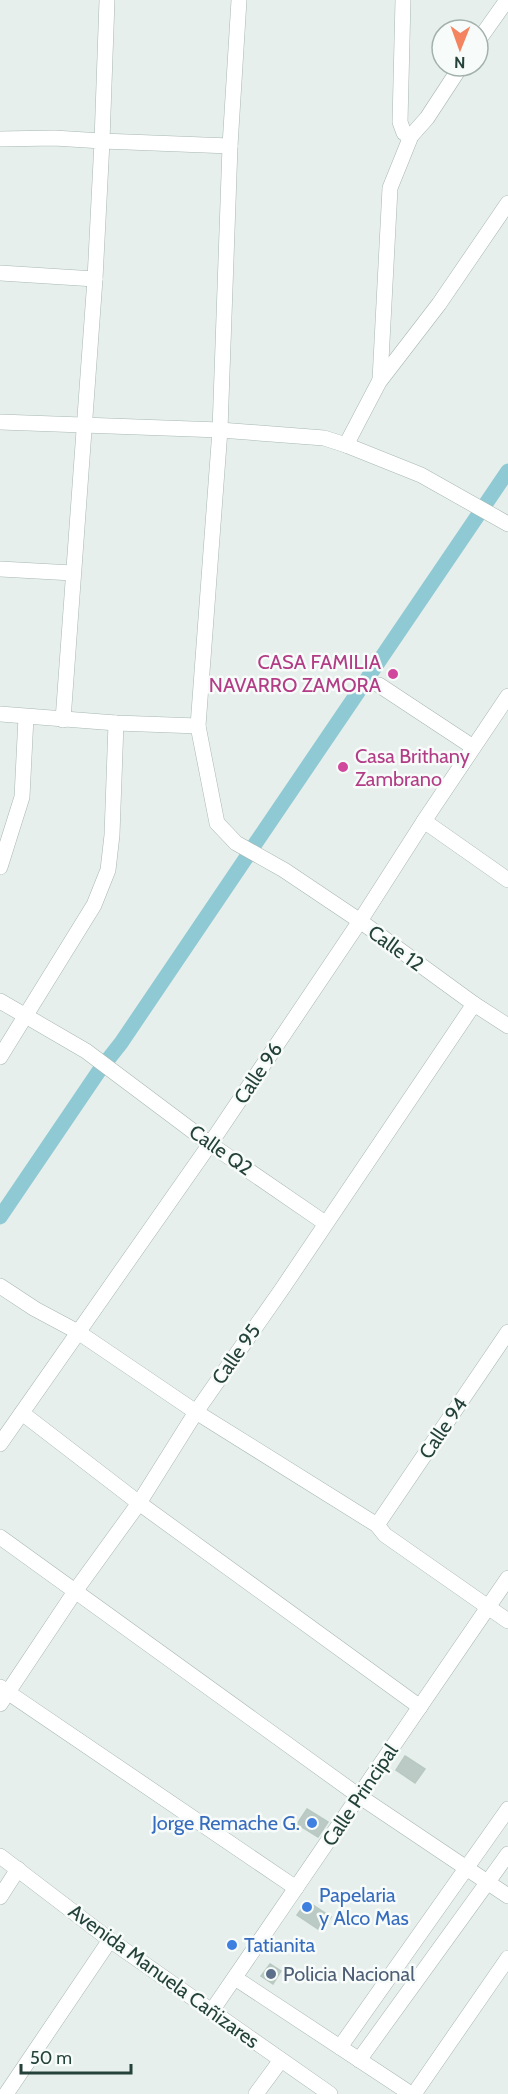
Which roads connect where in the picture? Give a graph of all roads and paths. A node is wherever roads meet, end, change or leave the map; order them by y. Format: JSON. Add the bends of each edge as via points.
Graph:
{"nodes":[{"id":1,"x":107,"y":0,"type":"edge"},
{"id":2,"x":238,"y":0,"type":"edge"},
{"id":3,"x":402,"y":0,"type":"edge"},
{"id":4,"x":507,"y":0,"type":"edge"},
{"id":5,"x":490,"y":24,"type":"edge"},
{"id":6,"x":452,"y":78,"type":"edge"},
{"id":7,"x":411,"y":136,"type":"junction"},
{"id":8,"x":0,"y":139,"type":"edge"},
{"id":9,"x":102,"y":141,"type":"junction"},
{"id":10,"x":230,"y":146,"type":"junction"},
{"id":11,"x":508,"y":203,"type":"edge"},
{"id":12,"x":0,"y":273,"type":"edge"},
{"id":13,"x":95,"y":279,"type":"junction"},
{"id":14,"x":380,"y":380,"type":"junction"},
{"id":15,"x":0,"y":422,"type":"edge"},
{"id":16,"x":84,"y":426,"type":"junction"},
{"id":17,"x":220,"y":430,"type":"junction"},
{"id":18,"x":346,"y":445,"type":"junction"},
{"id":19,"x":508,"y":524,"type":"edge"},
{"id":20,"x":0,"y":569,"type":"edge"},
{"id":21,"x":73,"y":573,"type":"junction"},
{"id":22,"x":379,"y":685,"type":"dead end"},
{"id":23,"x":508,"y":696,"type":"edge"},
{"id":24,"x":0,"y":714,"type":"edge"},
{"id":25,"x":503,"y":714,"type":"edge"},
{"id":26,"x":26,"y":717,"type":"junction"},
{"id":27,"x":63,"y":720,"type":"junction"},
{"id":28,"x":117,"y":723,"type":"junction"},
{"id":29,"x":198,"y":726,"type":"junction"},
{"id":30,"x":473,"y":747,"type":"junction"},
{"id":31,"x":423,"y":821,"type":"junction"},
{"id":32,"x":0,"y":867,"type":"edge"},
{"id":33,"x":508,"y":880,"type":"edge"},
{"id":34,"x":360,"y":921,"type":"junction"},
{"id":35,"x":0,"y":1001,"type":"edge"},
{"id":36,"x":474,"y":1004,"type":"junction"},
{"id":37,"x":25,"y":1017,"type":"junction"},
{"id":38,"x":508,"y":1026,"type":"edge"},
{"id":39,"x":0,"y":1057,"type":"edge"},
{"id":40,"x":210,"y":1144,"type":"junction"},
{"id":41,"x":325,"y":1223,"type":"junction"},
{"id":42,"x":0,"y":1286,"type":"edge"},
{"id":43,"x":78,"y":1332,"type":"junction"},
{"id":44,"x":508,"y":1332,"type":"edge"},
{"id":45,"x":196,"y":1412,"type":"junction"},
{"id":46,"x":22,"y":1413,"type":"junction"},
{"id":47,"x":0,"y":1444,"type":"edge"},
{"id":48,"x":139,"y":1503,"type":"junction"},
{"id":49,"x":377,"y":1525,"type":"junction"},
{"id":50,"x":0,"y":1537,"type":"edge"},
{"id":51,"x":508,"y":1578,"type":"edge"},
{"id":52,"x":76,"y":1590,"type":"junction"},
{"id":53,"x":489,"y":1606,"type":"junction"},
{"id":54,"x":508,"y":1620,"type":"edge"},
{"id":55,"x":3,"y":1695,"type":"edge"},
{"id":56,"x":420,"y":1707,"type":"junction"},
{"id":57,"x":359,"y":1796,"type":"junction"},
{"id":58,"x":508,"y":1809,"type":"edge"},
{"id":59,"x":508,"y":1854,"type":"edge"},
{"id":60,"x":0,"y":1856,"type":"edge"},
{"id":61,"x":467,"y":1868,"type":"junction"},
{"id":62,"x":18,"y":1869,"type":"junction"},
{"id":63,"x":488,"y":1883,"type":"junction"},
{"id":64,"x":296,"y":1888,"type":"junction"},
{"id":65,"x":508,"y":1896,"type":"edge"},
{"id":66,"x":0,"y":1897,"type":"edge"},
{"id":67,"x":110,"y":1940,"type":"junction"},
{"id":68,"x":508,"y":1958,"type":"edge"},
{"id":69,"x":235,"y":1978,"type":"junction"},
{"id":70,"x":211,"y":2012,"type":"junction"},
{"id":71,"x":340,"y":2047,"type":"junction"},
{"id":72,"x":281,"y":2060,"type":"junction"},
{"id":73,"x":359,"y":2060,"type":"junction"},
{"id":74,"x":6,"y":2094,"type":"edge"},
{"id":75,"x":256,"y":2094,"type":"edge"},
{"id":76,"x":330,"y":2094,"type":"edge"},
{"id":77,"x":412,"y":2094,"type":"edge"}],
"edges":[{"from":1,"to":9,"type":"street"},
{"from":2,"to":10,"type":"street","name":"Calle 12"},
{"from":3,"to":7,"type":"street","via":[[400,122],[404,133]]},
{"from":4,"to":5,"type":"street"},
{"from":6,"to":7,"type":"street"},
{"from":7,"to":14,"type":"street","via":[[390,188]]},
{"from":8,"to":9,"type":"street"},
{"from":9,"to":10,"type":"street"},
{"from":9,"to":13,"type":"street"},
{"from":10,"to":17,"type":"street","name":"Calle 12"},
{"from":11,"to":14,"type":"street","via":[[439,304]]},
{"from":12,"to":13,"type":"street"},
{"from":13,"to":16,"type":"street"},
{"from":14,"to":18,"type":"street"},
{"from":15,"to":16,"type":"street"},
{"from":16,"to":17,"type":"street"},
{"from":16,"to":21,"type":"street"},
{"from":17,"to":18,"type":"street","via":[[324,438]]},
{"from":17,"to":29,"type":"street","name":"Calle 12"},
{"from":18,"to":19,"type":"street","via":[[421,475]]},
{"from":20,"to":21,"type":"street"},
{"from":21,"to":27,"type":"street"},
{"from":22,"to":30,"type":"street"},
{"from":23,"to":25,"type":"street","name":"Calle 96"},
{"from":24,"to":26,"type":"street"},
{"from":25,"to":30,"type":"street","name":"Calle 96"},
{"from":26,"to":27,"type":"street"},
{"from":26,"to":32,"type":"street","via":[[22,797]]},
{"from":27,"to":28,"type":"street"},
{"from":28,"to":29,"type":"street"},
{"from":28,"to":37,"type":"street","via":[[108,870],[94,906]]},
{"from":29,"to":34,"type":"street","name":"Calle 12","via":[[218,823],[236,843]]},
{"from":30,"to":31,"type":"street","name":"Calle 96"},
{"from":31,"to":33,"type":"street"},
{"from":31,"to":34,"type":"street","name":"Calle 96"},
{"from":34,"to":36,"type":"street","name":"Calle 12"},
{"from":34,"to":40,"type":"street","name":"Calle 96"},
{"from":35,"to":37,"type":"street","name":"Calle Q2"},
{"from":36,"to":38,"type":"street","name":"Calle 12"},
{"from":36,"to":41,"type":"street","name":"Calle 95"},
{"from":37,"to":39,"type":"street"},
{"from":37,"to":40,"type":"street","name":"Calle Q2","via":[[86,1051]]},
{"from":40,"to":41,"type":"street","name":"Calle Q2"},
{"from":40,"to":43,"type":"street","name":"Calle 96"},
{"from":41,"to":45,"type":"street","name":"Calle 95"},
{"from":42,"to":43,"type":"street"},
{"from":43,"to":45,"type":"street"},
{"from":43,"to":46,"type":"street","name":"Calle 96"},
{"from":44,"to":49,"type":"street","name":"Calle 94"},
{"from":45,"to":48,"type":"street","name":"Calle 95"},
{"from":45,"to":49,"type":"street"},
{"from":46,"to":47,"type":"street","name":"Calle 96"},
{"from":46,"to":48,"type":"street"},
{"from":48,"to":52,"type":"street","name":"Calle 95"},
{"from":48,"to":56,"type":"street"},
{"from":49,"to":53,"type":"street","via":[[385,1535]]},
{"from":50,"to":52,"type":"street"},
{"from":51,"to":53,"type":"street","name":"Calle Principal"},
{"from":52,"to":55,"type":"street","name":"Calle 95"},
{"from":52,"to":57,"type":"street"},
{"from":53,"to":54,"type":"street"},
{"from":53,"to":56,"type":"street","name":"Calle Principal"},
{"from":55,"to":64,"type":"street"},
{"from":56,"to":57,"type":"street","name":"Calle Principal"},
{"from":57,"to":61,"type":"street"},
{"from":57,"to":64,"type":"street","name":"Calle Principal"},
{"from":58,"to":61,"type":"street"},
{"from":59,"to":63,"type":"street"},
{"from":60,"to":62,"type":"street","name":"Avenida Manuela Cañizares"},
{"from":61,"to":63,"type":"street"},
{"from":61,"to":71,"type":"street"},
{"from":62,"to":66,"type":"street"},
{"from":62,"to":67,"type":"street","name":"Avenida Manuela Cañizares"},
{"from":63,"to":65,"type":"street"},
{"from":63,"to":73,"type":"street"},
{"from":64,"to":69,"type":"street","name":"Calle Principal"},
{"from":67,"to":70,"type":"street","name":"Avenida Manuela Cañizares"},
{"from":67,"to":74,"type":"street"},
{"from":68,"to":77,"type":"street"},
{"from":69,"to":70,"type":"street","name":"Calle Principal"},
{"from":69,"to":71,"type":"street"},
{"from":70,"to":72,"type":"street","name":"Avenida Manuela Cañizares"},
{"from":71,"to":73,"type":"street"},
{"from":72,"to":75,"type":"street"},
{"from":72,"to":76,"type":"street","name":"Avenida Manuela Cañizares"},
{"from":73,"to":77,"type":"street"}]}
